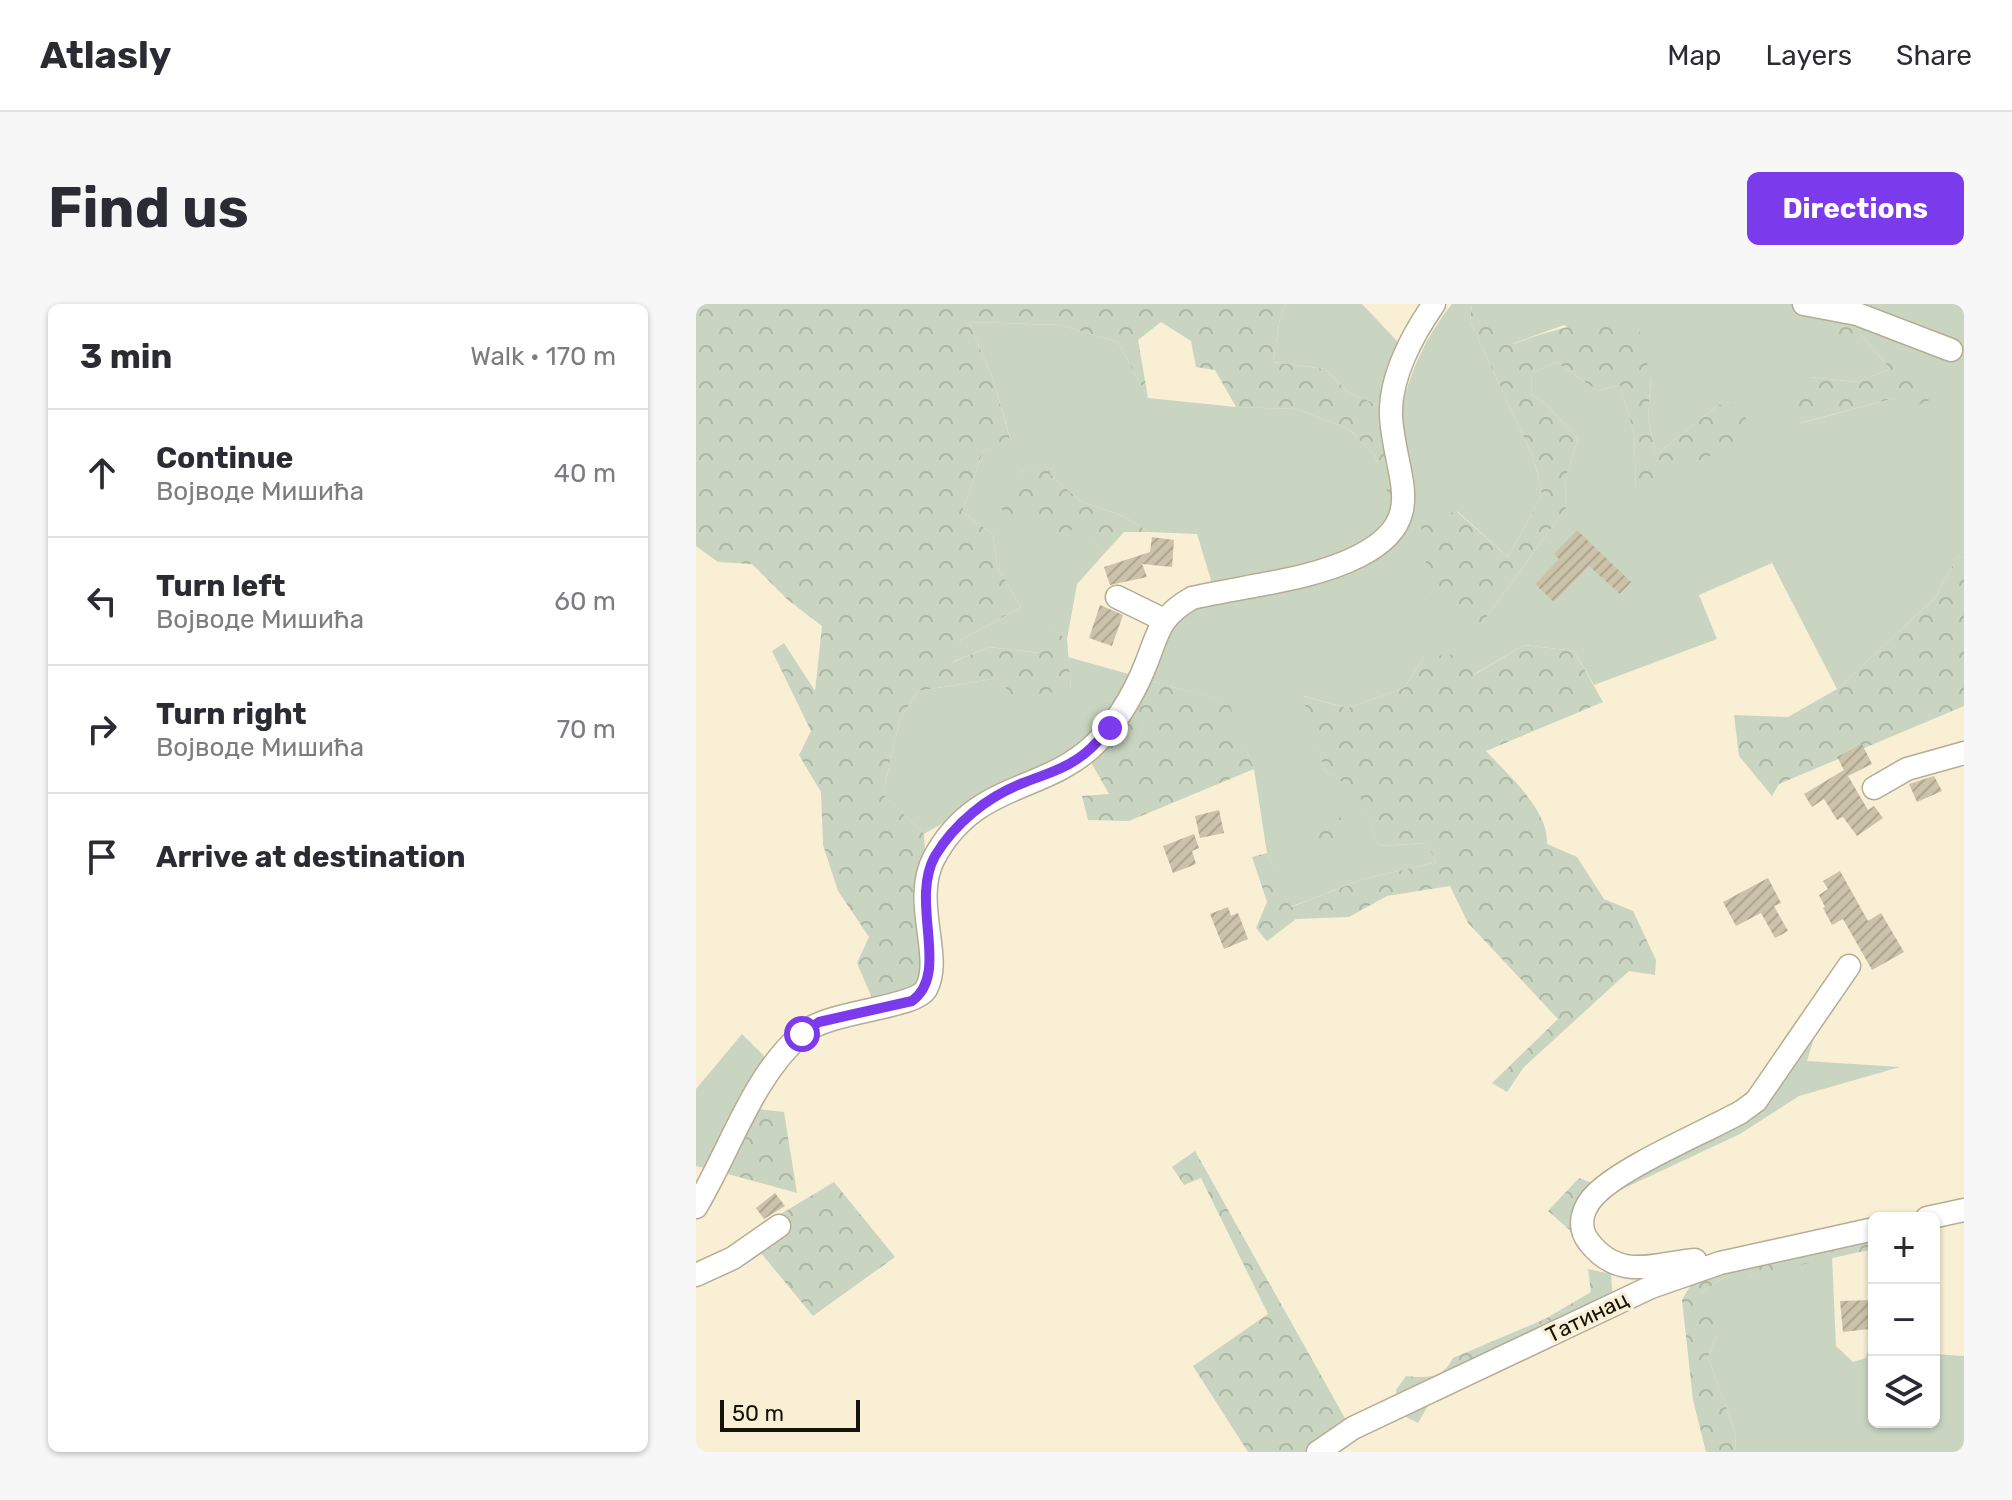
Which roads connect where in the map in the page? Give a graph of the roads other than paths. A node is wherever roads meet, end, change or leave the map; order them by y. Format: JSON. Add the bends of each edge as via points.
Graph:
{"nodes":[{"id":1,"x":1434,"y":304,"type":"edge"},
{"id":2,"x":1804,"y":304,"type":"edge"},
{"id":3,"x":1951,"y":350,"type":"dead end"},
{"id":4,"x":1117,"y":597,"type":"dead end"},
{"id":5,"x":1164,"y":620,"type":"junction"},
{"id":6,"x":1964,"y":753,"type":"edge"},
{"id":7,"x":1874,"y":788,"type":"dead end"},
{"id":8,"x":1849,"y":966,"type":"dead end"},
{"id":9,"x":696,"y":1207,"type":"edge"},
{"id":10,"x":1964,"y":1210,"type":"edge"},
{"id":11,"x":1940,"y":1215,"type":"edge"},
{"id":12,"x":779,"y":1226,"type":"dead end"},
{"id":13,"x":1868,"y":1230,"type":"edge"},
{"id":14,"x":1720,"y":1263,"type":"junction"},
{"id":15,"x":696,"y":1275,"type":"edge"},
{"id":16,"x":1318,"y":1452,"type":"edge"}],
"edges":[{"from":1,"to":5,"type":"street","via":[[1400,368],[1391,415],[1404,503],[1399,525],[1358,556],[1324,569],[1192,598]]},
{"from":2,"to":3,"type":"street","via":[[1857,314]]},
{"from":4,"to":5,"type":"street"},
{"from":5,"to":9,"type":"street","via":[[1122,711],[1094,745],[1067,765],[980,806],[934,859],[925,884],[930,959],[926,989],[912,1001],[819,1022],[802,1034],[766,1078]]},
{"from":6,"to":7,"type":"street","via":[[1907,769]]},
{"from":8,"to":14,"type":"street","via":[[1756,1101],[1617,1178],[1596,1193],[1582,1214],[1588,1241],[1603,1257],[1626,1268],[1710,1259]]},
{"from":10,"to":11,"type":"street"},
{"from":12,"to":15,"type":"street","via":[[733,1258]]},
{"from":13,"to":14,"type":"street","name":"Татинац"},
{"from":14,"to":16,"type":"street","name":"Татинац","via":[[1638,1293],[1353,1428]]}]}
